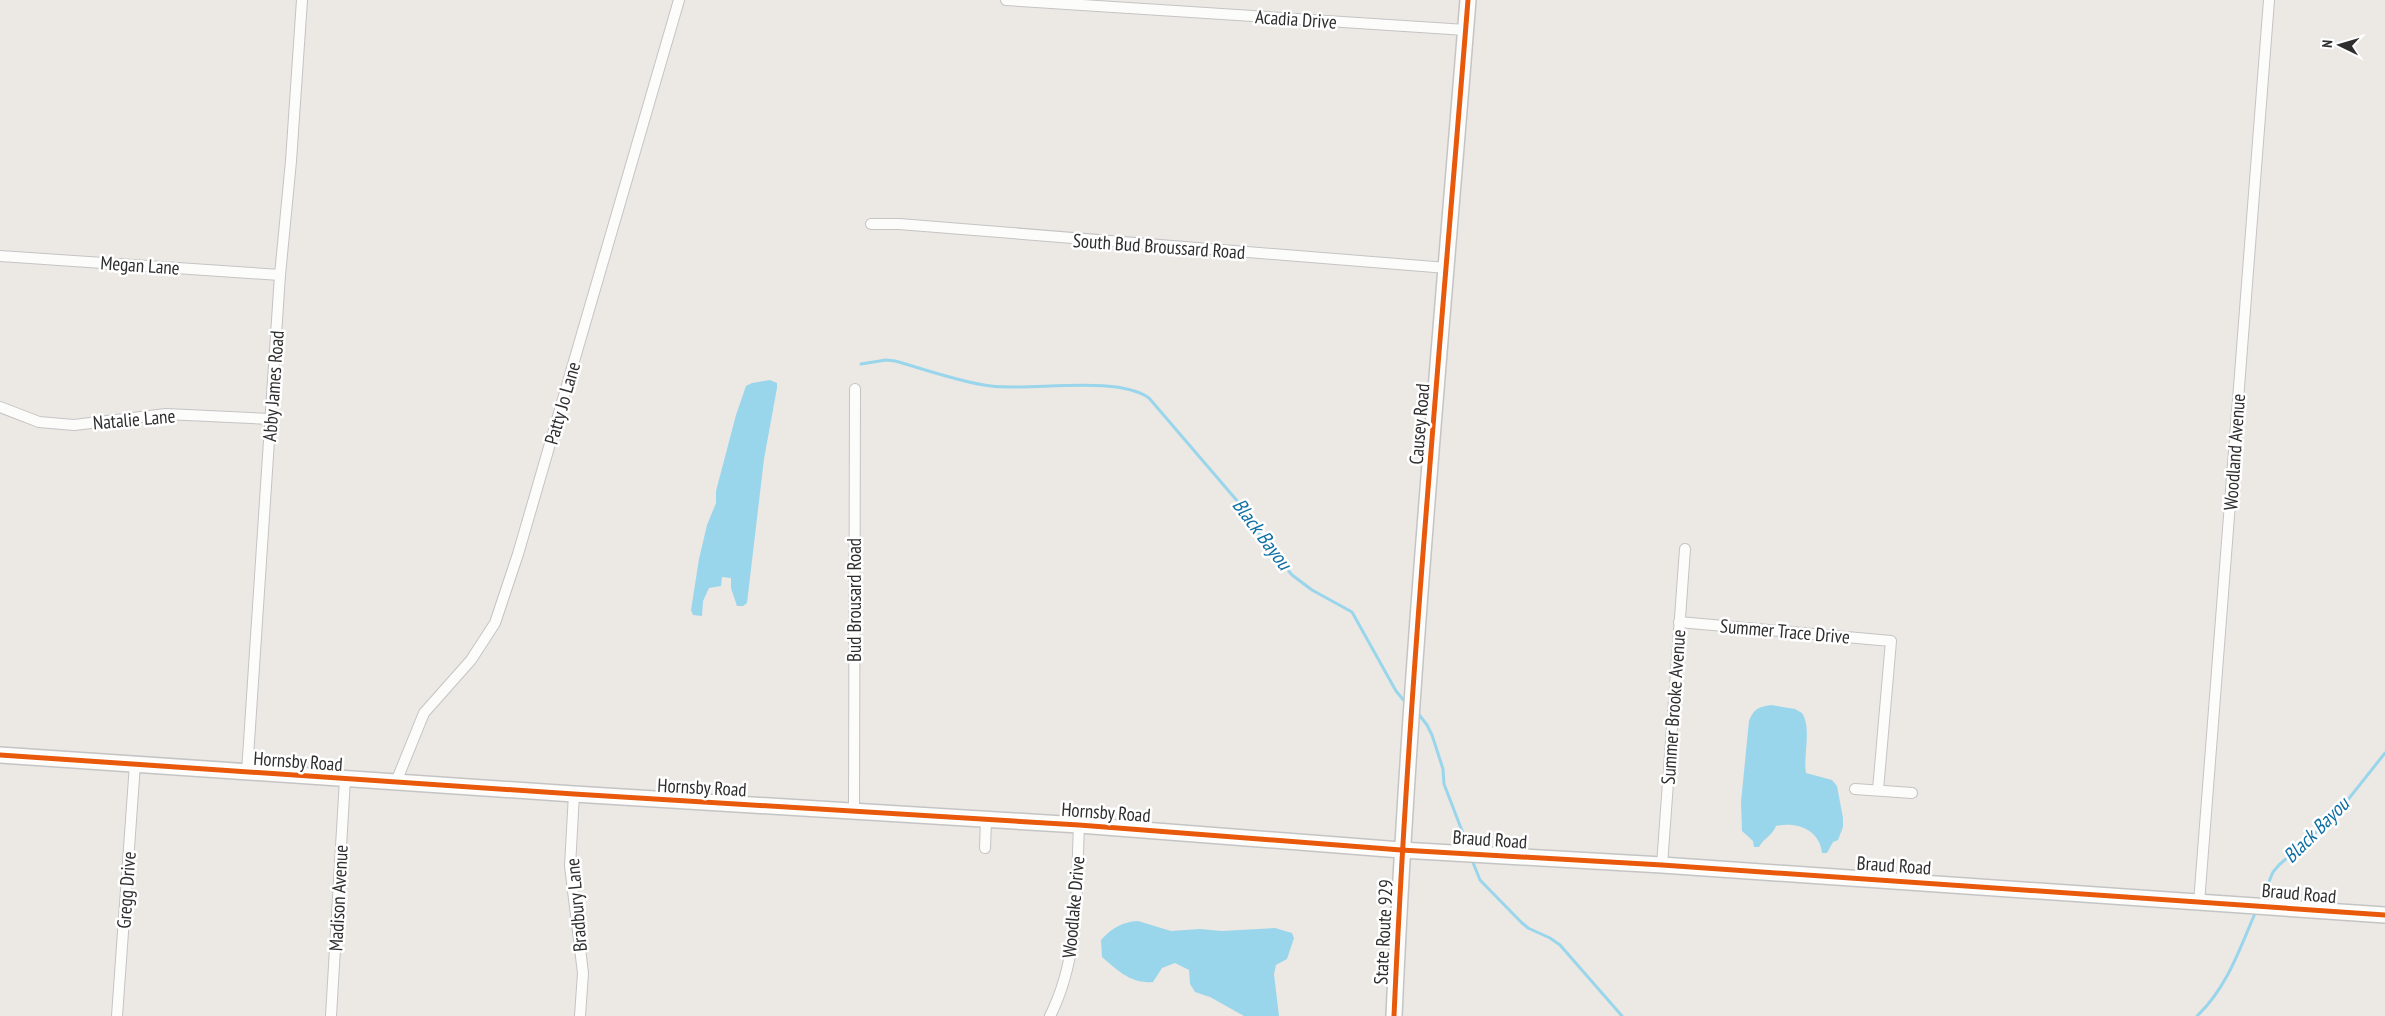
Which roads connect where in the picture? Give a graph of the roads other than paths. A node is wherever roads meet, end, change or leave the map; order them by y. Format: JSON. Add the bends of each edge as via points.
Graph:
{"nodes":[{"id":1,"x":302,"y":0,"type":"edge"},
{"id":2,"x":679,"y":0,"type":"edge"},
{"id":3,"x":1006,"y":0,"type":"edge"},
{"id":4,"x":1468,"y":0,"type":"edge"},
{"id":5,"x":2269,"y":0,"type":"edge"},
{"id":6,"x":1466,"y":30,"type":"junction"},
{"id":7,"x":871,"y":224,"type":"dead end"},
{"id":8,"x":0,"y":256,"type":"edge"},
{"id":9,"x":1447,"y":268,"type":"junction"},
{"id":10,"x":280,"y":275,"type":"junction"},
{"id":11,"x":855,"y":389,"type":"dead end"},
{"id":12,"x":0,"y":407,"type":"edge"},
{"id":13,"x":271,"y":419,"type":"junction"},
{"id":14,"x":1685,"y":549,"type":"dead end"},
{"id":15,"x":1679,"y":622,"type":"junction"},
{"id":16,"x":0,"y":755,"type":"edge"},
{"id":17,"x":135,"y":764,"type":"junction"},
{"id":18,"x":247,"y":772,"type":"junction"},
{"id":19,"x":345,"y":779,"type":"junction"},
{"id":20,"x":396,"y":782,"type":"junction"},
{"id":21,"x":1855,"y":789,"type":"dead end"},
{"id":22,"x":1878,"y":790,"type":"junction"},
{"id":23,"x":1912,"y":793,"type":"dead end"},
{"id":24,"x":574,"y":794,"type":"junction"},
{"id":25,"x":854,"y":810,"type":"junction"},
{"id":26,"x":986,"y":819,"type":"junction"},
{"id":27,"x":1079,"y":825,"type":"junction"},
{"id":28,"x":984,"y":848,"type":"dead end"},
{"id":29,"x":1401,"y":850,"type":"junction"},
{"id":30,"x":1662,"y":865,"type":"junction"},
{"id":31,"x":2199,"y":904,"type":"junction"},
{"id":32,"x":2385,"y":915,"type":"edge"},
{"id":33,"x":116,"y":1016,"type":"edge"},
{"id":34,"x":331,"y":1016,"type":"edge"},
{"id":35,"x":580,"y":1016,"type":"edge"},
{"id":36,"x":1050,"y":1016,"type":"edge"},
{"id":37,"x":1394,"y":1016,"type":"edge"}],
"edges":[{"from":1,"to":10,"type":"street","name":"Abby James Road"},
{"from":2,"to":20,"type":"street","name":"Patty Jo Lane","via":[[518,554],[495,623],[471,660],[424,713]]},
{"from":3,"to":6,"type":"street","name":"Acadia Drive"},
{"from":4,"to":6,"type":"street","name":"Causey Road"},
{"from":5,"to":31,"type":"street","name":"Woodland Avenue"},
{"from":6,"to":9,"type":"street","name":"Causey Road"},
{"from":7,"to":9,"type":"street","name":"South Bud Broussard Road"},
{"from":8,"to":10,"type":"street","name":"Megan Lane"},
{"from":9,"to":29,"type":"street","name":"Causey Road"},
{"from":10,"to":13,"type":"street","name":"Abby James Road"},
{"from":11,"to":25,"type":"street","name":"Bud Brousard Road"},
{"from":12,"to":13,"type":"street","name":"Natalie Lane","via":[[39,422],[74,425],[166,414]]},
{"from":13,"to":18,"type":"street","name":"Abby James Road"},
{"from":14,"to":15,"type":"street","name":"Summer Brooke Avenue"},
{"from":15,"to":22,"type":"street","name":"Summer Trace Drive","via":[[1891,640]]},
{"from":15,"to":30,"type":"street","name":"Summer Brooke Avenue"},
{"from":16,"to":17,"type":"street","name":"Hornsby Road"},
{"from":17,"to":18,"type":"street","name":"Hornsby Road"},
{"from":17,"to":33,"type":"street","name":"Gregg Drive"},
{"from":18,"to":19,"type":"street","name":"Hornsby Road"},
{"from":19,"to":20,"type":"street","name":"Hornsby Road"},
{"from":19,"to":34,"type":"street","name":"Madison Avenue"},
{"from":20,"to":24,"type":"street","name":"Hornsby Road"},
{"from":21,"to":22,"type":"street"},
{"from":22,"to":23,"type":"street"},
{"from":24,"to":25,"type":"street","name":"Hornsby Road"},
{"from":24,"to":35,"type":"street","name":"Bradbury Lane","via":[[570,866],[583,973]]},
{"from":25,"to":26,"type":"street","name":"Hornsby Road"},
{"from":26,"to":27,"type":"street","name":"Hornsby Road"},
{"from":26,"to":28,"type":"street"},
{"from":27,"to":29,"type":"street","name":"Hornsby Road"},
{"from":27,"to":36,"type":"street","name":"Woodlake Drive","via":[[1073,942],[1066,973]]},
{"from":29,"to":30,"type":"street","name":"Braud Road"},
{"from":29,"to":37,"type":"street","name":"State Route 929"},
{"from":30,"to":31,"type":"street","name":"Braud Road"},
{"from":31,"to":32,"type":"street","name":"Braud Road","via":[[2246,904]]}]}
